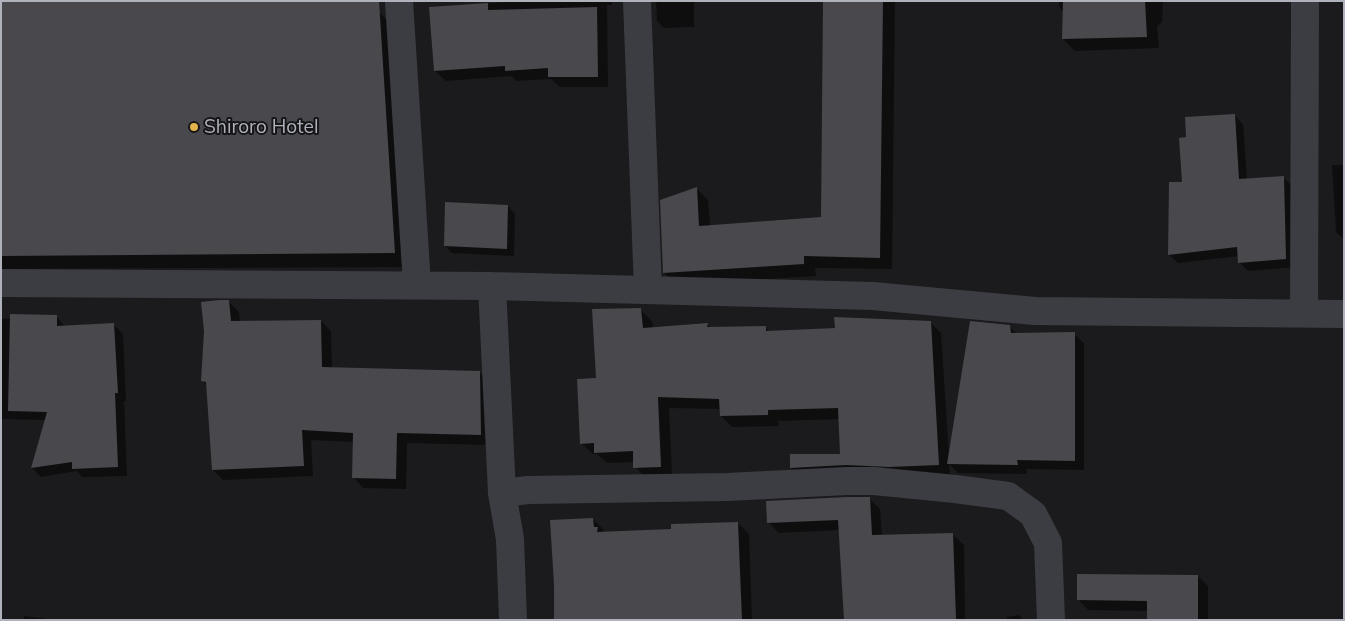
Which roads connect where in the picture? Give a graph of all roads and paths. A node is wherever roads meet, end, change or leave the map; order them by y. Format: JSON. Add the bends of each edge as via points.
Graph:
{"nodes":[{"id":1,"x":399,"y":1,"type":"edge"},
{"id":2,"x":637,"y":1,"type":"edge"},
{"id":3,"x":1305,"y":1,"type":"edge"},
{"id":4,"x":1,"y":283,"type":"edge"},
{"id":5,"x":417,"y":285,"type":"junction"},
{"id":6,"x":492,"y":286,"type":"junction"},
{"id":7,"x":648,"y":290,"type":"junction"},
{"id":8,"x":1304,"y":313,"type":"junction"},
{"id":9,"x":1344,"y":314,"type":"edge"},
{"id":10,"x":502,"y":493,"type":"junction"},
{"id":11,"x":513,"y":620,"type":"edge"},
{"id":12,"x":1051,"y":620,"type":"edge"}],
"edges":[{"from":1,"to":5,"type":"street"},
{"from":2,"to":7,"type":"street"},
{"from":3,"to":8,"type":"street"},
{"from":4,"to":5,"type":"street"},
{"from":5,"to":6,"type":"street"},
{"from":6,"to":7,"type":"street"},
{"from":6,"to":10,"type":"street"},
{"from":7,"to":8,"type":"street","via":[[872,296],[1036,311]]},
{"from":8,"to":9,"type":"street"},
{"from":10,"to":11,"type":"street","via":[[510,539]]},
{"from":10,"to":12,"type":"street","via":[[874,481],[1008,496],[1033,514],[1048,543]]}]}
